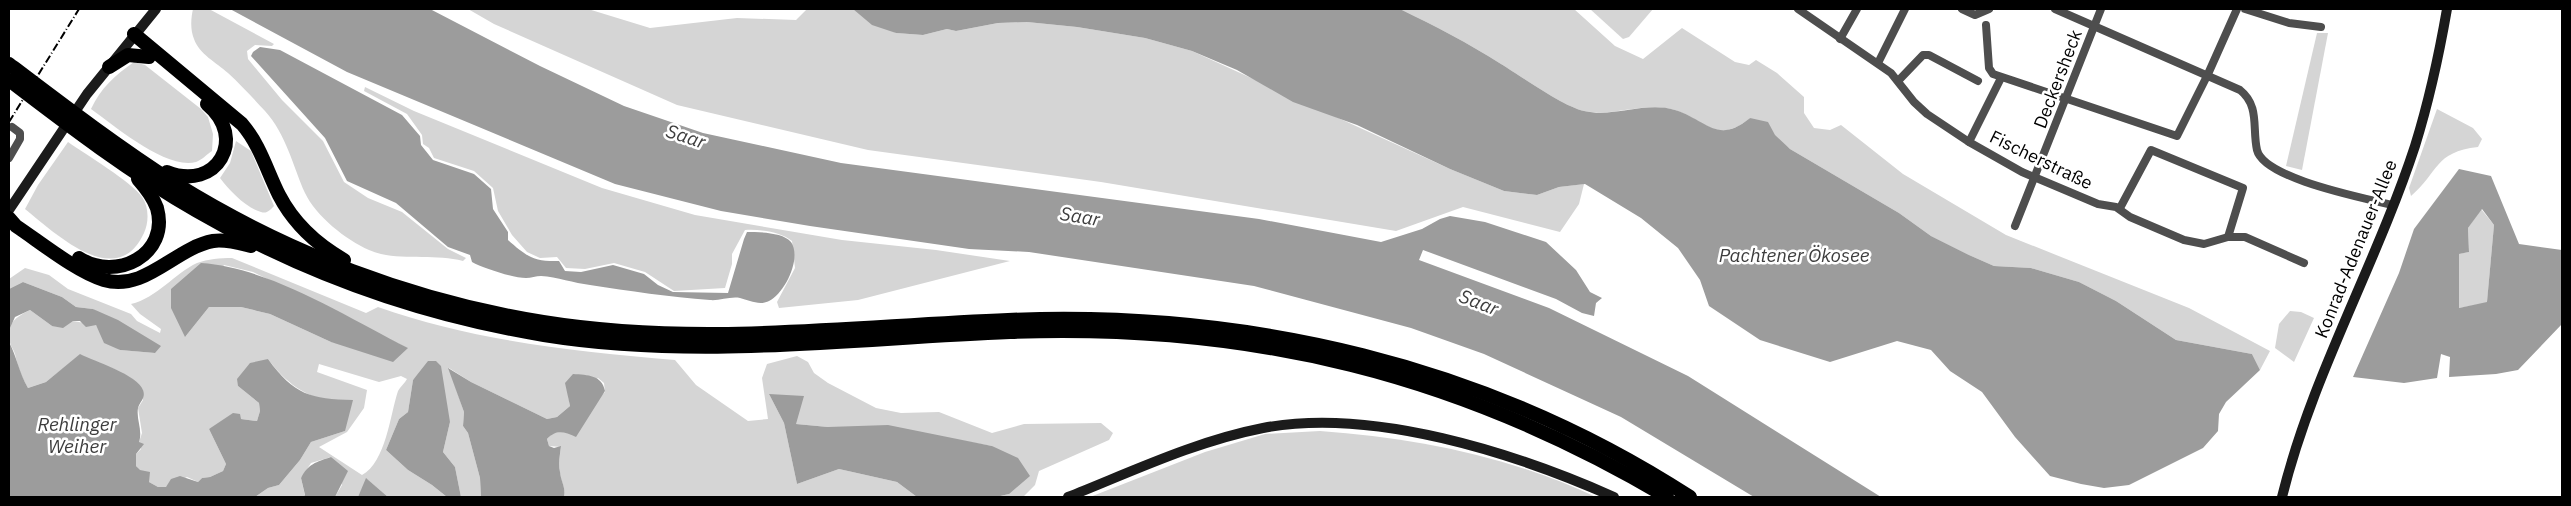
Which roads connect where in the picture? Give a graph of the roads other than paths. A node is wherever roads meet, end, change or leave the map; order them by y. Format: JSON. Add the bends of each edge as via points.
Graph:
{"nodes":[{"id":1,"x":156,"y":9,"type":"edge"},
{"id":2,"x":1798,"y":9,"type":"edge"},
{"id":3,"x":1857,"y":9,"type":"edge"},
{"id":4,"x":1905,"y":9,"type":"edge"},
{"id":5,"x":1962,"y":9,"type":"edge"},
{"id":6,"x":1989,"y":9,"type":"edge"},
{"id":7,"x":2055,"y":9,"type":"edge"},
{"id":8,"x":2102,"y":9,"type":"edge"},
{"id":9,"x":2237,"y":9,"type":"edge"},
{"id":10,"x":2245,"y":9,"type":"edge"},
{"id":11,"x":2447,"y":9,"type":"edge"},
{"id":12,"x":1986,"y":25,"type":"dead end"},
{"id":13,"x":2095,"y":25,"type":"junction"},
{"id":14,"x":2321,"y":27,"type":"dead end"},
{"id":15,"x":134,"y":34,"type":"junction"},
{"id":16,"x":1840,"y":39,"type":"junction"},
{"id":17,"x":149,"y":57,"type":"junction"},
{"id":18,"x":1878,"y":63,"type":"junction"},
{"id":19,"x":9,"y":64,"type":"edge"},
{"id":20,"x":109,"y":67,"type":"junction"},
{"id":21,"x":2208,"y":74,"type":"junction"},
{"id":22,"x":2002,"y":78,"type":"junction"},
{"id":23,"x":9,"y":80,"type":"edge"},
{"id":24,"x":1899,"y":80,"type":"junction"},
{"id":25,"x":1978,"y":82,"type":"dead end"},
{"id":26,"x":2066,"y":100,"type":"junction"},
{"id":27,"x":12,"y":127,"type":"dead end"},
{"id":28,"x":1969,"y":142,"type":"junction"},
{"id":29,"x":9,"y":158,"type":"edge"},
{"id":30,"x":140,"y":160,"type":"junction"},
{"id":31,"x":128,"y":167,"type":"junction"},
{"id":32,"x":2035,"y":179,"type":"junction"},
{"id":33,"x":2392,"y":205,"type":"junction"},
{"id":34,"x":2120,"y":208,"type":"junction"},
{"id":35,"x":9,"y":210,"type":"edge"},
{"id":36,"x":9,"y":218,"type":"edge"},
{"id":37,"x":2015,"y":226,"type":"dead end"},
{"id":38,"x":9,"y":233,"type":"edge"},
{"id":39,"x":29,"y":235,"type":"junction"},
{"id":40,"x":2228,"y":237,"type":"junction"},
{"id":41,"x":293,"y":260,"type":"junction"},
{"id":42,"x":2304,"y":263,"type":"dead end"},
{"id":43,"x":374,"y":278,"type":"junction"},
{"id":44,"x":1095,"y":325,"type":"junction"},
{"id":45,"x":1131,"y":326,"type":"junction"},
{"id":46,"x":1068,"y":497,"type":"edge"},
{"id":47,"x":1614,"y":497,"type":"edge"},
{"id":48,"x":1667,"y":497,"type":"edge"},
{"id":49,"x":1690,"y":497,"type":"edge"},
{"id":50,"x":2282,"y":497,"type":"edge"}],
"edges":[{"from":1,"to":15,"type":"main road"},
{"from":2,"to":16,"type":"street","name":"Fischerstraße"},
{"from":3,"to":16,"type":"street"},
{"from":4,"to":18,"type":"street"},
{"from":5,"to":6,"type":"street","via":[[1975,15]]},
{"from":7,"to":13,"type":"street"},
{"from":8,"to":13,"type":"street","name":"Deckersheck"},
{"from":9,"to":21,"type":"street"},
{"from":10,"to":14,"type":"street","via":[[2289,23]]},
{"from":11,"to":33,"type":"main road","name":"Konrad-Adenauer-Allee","via":[[2417,137]]},
{"from":12,"to":22,"type":"street","via":[[1989,68]]},
{"from":13,"to":21,"type":"street"},
{"from":13,"to":26,"type":"street","name":"Deckersheck"},
{"from":15,"to":17,"type":"highway","via":[[134,45]]},
{"from":15,"to":20,"type":"main road"},
{"from":15,"to":43,"type":"highway","via":[[242,124],[252,136],[285,205],[308,234]]},
{"from":16,"to":18,"type":"street","name":"Fischerstraße"},
{"from":17,"to":20,"type":"highway","via":[[128,55]]},
{"from":17,"to":30,"type":"highway","via":[[213,110],[223,123],[226,142],[214,167],[194,177],[176,175]]},
{"from":18,"to":24,"type":"street","name":"Fischerstraße"},
{"from":19,"to":30,"type":"highway"},
{"from":20,"to":35,"type":"main road","via":[[52,144]]},
{"from":21,"to":26,"type":"street","via":[[2179,136]]},
{"from":21,"to":33,"type":"street","via":[[2240,90],[2250,100],[2257,152],[2265,164],[2285,174]]},
{"from":22,"to":26,"type":"street"},
{"from":22,"to":28,"type":"street"},
{"from":23,"to":31,"type":"highway"},
{"from":24,"to":25,"type":"street","via":[[1923,55]]},
{"from":24,"to":28,"type":"street","name":"Fischerstraße","via":[[1927,114]]},
{"from":26,"to":32,"type":"street","name":"Deckersheck"},
{"from":27,"to":29,"type":"street","via":[[20,134],[20,139]]},
{"from":28,"to":32,"type":"street","name":"Fischerstraße"},
{"from":30,"to":43,"type":"highway","via":[[203,200],[268,234]]},
{"from":31,"to":35,"type":"highway","via":[[152,197],[159,222],[151,246],[142,256],[121,267],[103,267],[86,262]]},
{"from":31,"to":41,"type":"highway","via":[[197,211]]},
{"from":32,"to":34,"type":"street","name":"Fischerstraße","via":[[2098,204]]},
{"from":32,"to":37,"type":"street","name":"Deckersheck"},
{"from":33,"to":50,"type":"main road","name":"Konrad-Adenauer-Allee","via":[[2316,387]]},
{"from":34,"to":40,"type":"street","name":"Fischerstraße","via":[[2130,216],[2193,243],[2215,242]]},
{"from":34,"to":40,"type":"street","via":[[2151,150],[2243,188]]},
{"from":36,"to":39,"type":"highway"},
{"from":38,"to":39,"type":"highway"},
{"from":39,"to":41,"type":"highway","via":[[92,275],[117,282],[139,278],[193,247],[215,241],[241,243]]},
{"from":40,"to":42,"type":"street","name":"Fischerstraße","via":[[2245,238]]},
{"from":41,"to":44,"type":"highway","via":[[370,291],[437,312],[525,332],[602,342],[699,348],[769,347]]},
{"from":43,"to":44,"type":"highway","via":[[458,304],[528,319],[642,333],[769,334],[1009,320]]},
{"from":44,"to":45,"type":"highway"},
{"from":45,"to":48,"type":"highway","via":[[1323,357],[1408,380],[1528,425],[1596,457]]},
{"from":45,"to":49,"type":"highway","via":[[1250,331],[1326,345],[1411,368],[1510,403],[1557,424],[1633,462]]},
{"from":46,"to":47,"type":"main road","via":[[1232,435],[1290,424],[1318,423],[1432,436],[1551,471]]}]}
